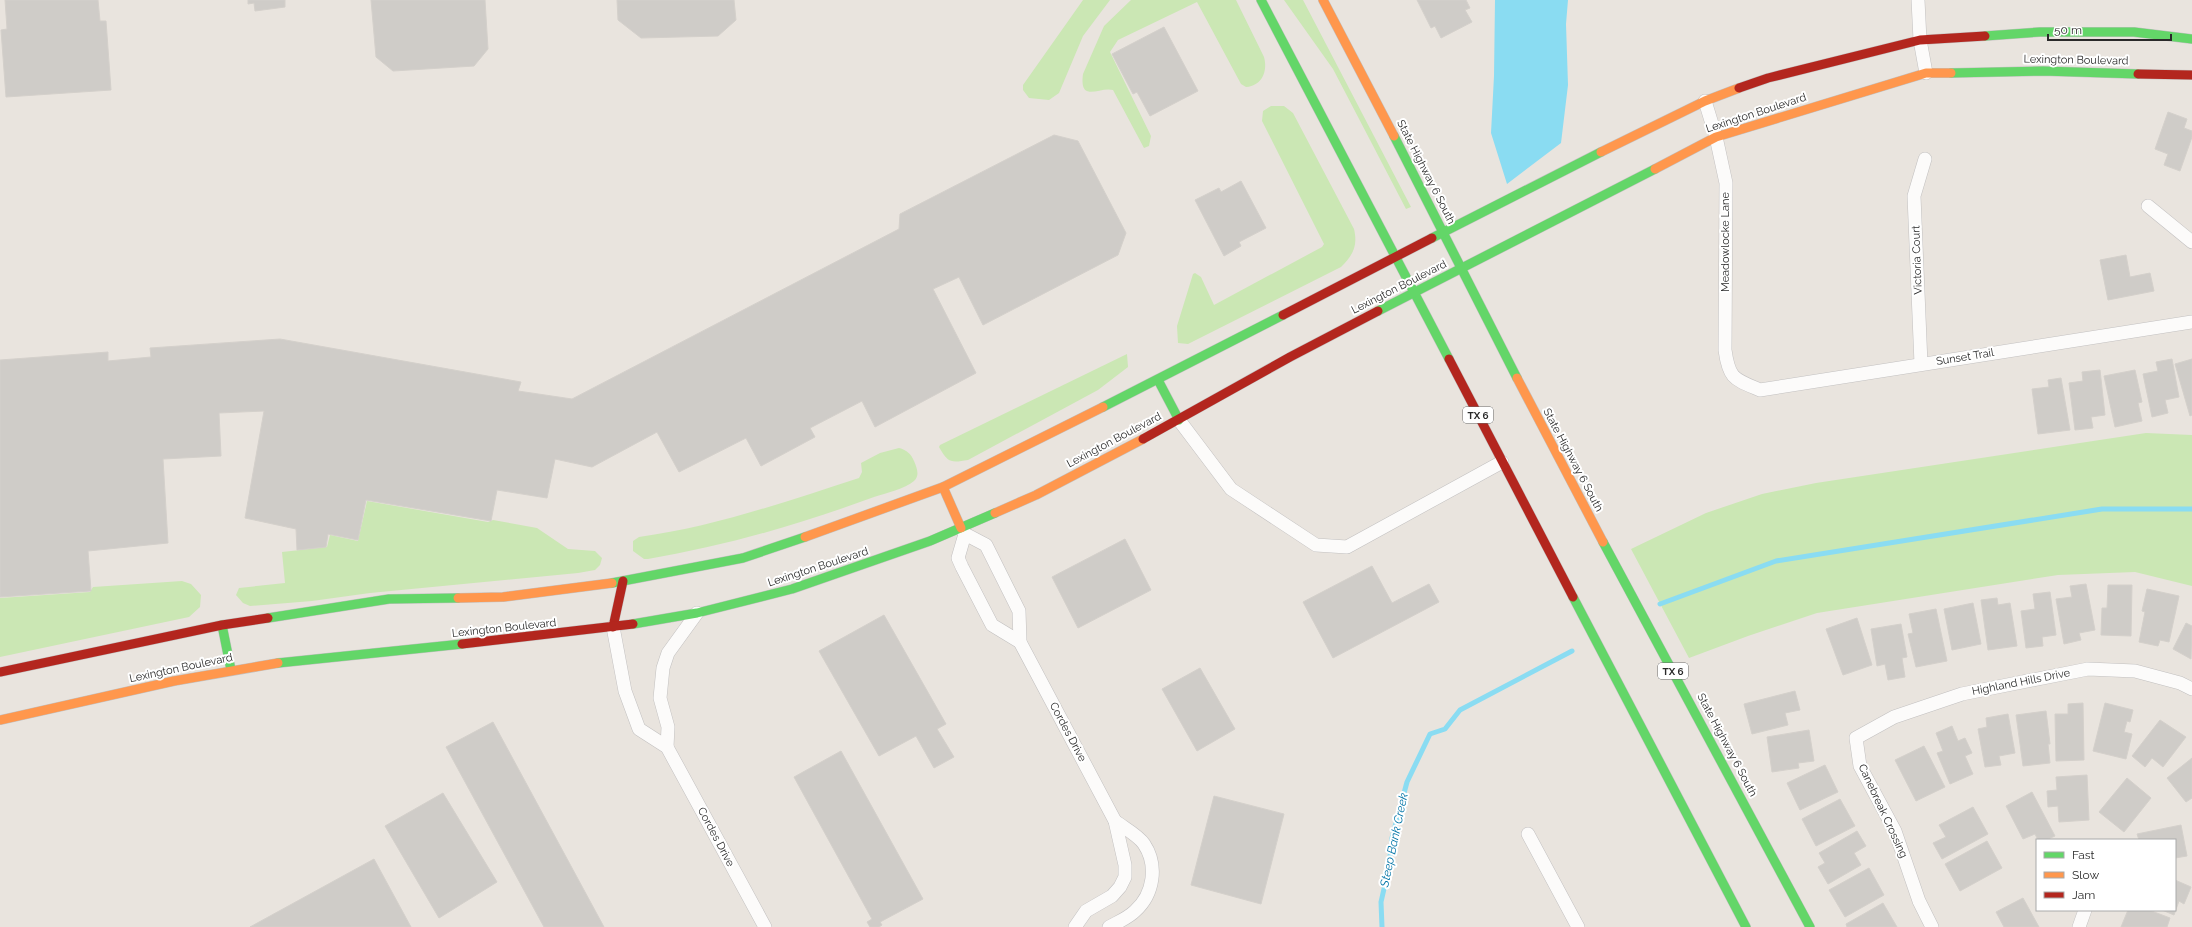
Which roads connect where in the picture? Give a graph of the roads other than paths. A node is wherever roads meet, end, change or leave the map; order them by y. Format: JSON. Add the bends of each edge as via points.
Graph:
{"nodes":[{"id":1,"x":1261,"y":0,"type":"edge"},
{"id":2,"x":1323,"y":0,"type":"edge"},
{"id":3,"x":1918,"y":0,"type":"edge"},
{"id":4,"x":2192,"y":39,"type":"edge"},
{"id":5,"x":1920,"y":40,"type":"junction"},
{"id":6,"x":1926,"y":73,"type":"junction"},
{"id":7,"x":2192,"y":75,"type":"edge"},
{"id":8,"x":1705,"y":101,"type":"junction"},
{"id":9,"x":1716,"y":137,"type":"junction"},
{"id":10,"x":1925,"y":159,"type":"dead end"},
{"id":11,"x":2148,"y":206,"type":"dead end"},
{"id":12,"x":1444,"y":233,"type":"junction"},
{"id":13,"x":2192,"y":242,"type":"edge"},
{"id":14,"x":1395,"y":257,"type":"junction"},
{"id":15,"x":1461,"y":269,"type":"junction"},
{"id":16,"x":1414,"y":293,"type":"junction"},
{"id":17,"x":2192,"y":322,"type":"edge"},
{"id":18,"x":1921,"y":364,"type":"junction"},
{"id":19,"x":1158,"y":380,"type":"junction"},
{"id":20,"x":1739,"y":381,"type":"joint"},
{"id":21,"x":1179,"y":420,"type":"junction"},
{"id":22,"x":1502,"y":462,"type":"junction"},
{"id":23,"x":942,"y":487,"type":"junction"},
{"id":24,"x":963,"y":531,"type":"junction"},
{"id":25,"x":623,"y":581,"type":"junction"},
{"id":26,"x":697,"y":612,"type":"junction"},
{"id":27,"x":222,"y":625,"type":"junction"},
{"id":28,"x":613,"y":627,"type":"junction"},
{"id":29,"x":1020,"y":642,"type":"junction"},
{"id":30,"x":230,"y":670,"type":"junction"},
{"id":31,"x":0,"y":672,"type":"edge"},
{"id":32,"x":2192,"y":689,"type":"edge"},
{"id":33,"x":0,"y":720,"type":"edge"},
{"id":34,"x":1856,"y":738,"type":"joint"},
{"id":35,"x":667,"y":747,"type":"junction"},
{"id":36,"x":1115,"y":821,"type":"junction"},
{"id":37,"x":1528,"y":834,"type":"dead end"},
{"id":38,"x":2085,"y":911,"type":"edge"},
{"id":39,"x":765,"y":927,"type":"edge"},
{"id":40,"x":1075,"y":927,"type":"edge"},
{"id":41,"x":1109,"y":927,"type":"edge"},
{"id":42,"x":1578,"y":927,"type":"edge"},
{"id":43,"x":1746,"y":927,"type":"edge"},
{"id":44,"x":1810,"y":927,"type":"edge"},
{"id":45,"x":1932,"y":927,"type":"edge"},
{"id":46,"x":2079,"y":927,"type":"edge"}],
"edges":[{"from":1,"to":14,"type":"main road","number":"TX 6"},
{"from":2,"to":12,"type":"main road","name":"State Highway 6 South","number":"TX 6"},
{"from":3,"to":5,"type":"street"},
{"from":4,"to":5,"type":"main road","via":[[2134,32],[2040,32]]},
{"from":5,"to":6,"type":"street"},
{"from":5,"to":8,"type":"main road","via":[[1768,78]]},
{"from":6,"to":7,"type":"main road","name":"Lexington Boulevard","via":[[2043,71]]},
{"from":6,"to":9,"type":"main road","name":"Lexington Boulevard"},
{"from":8,"to":9,"type":"street","name":"Meadowlocke Lane"},
{"from":8,"to":12,"type":"main road","via":[[1576,164]]},
{"from":9,"to":15,"type":"main road","name":"Lexington Boulevard"},
{"from":9,"to":20,"type":"street","name":"Meadowlocke Lane","via":[[1726,182],[1725,350],[1728,370]]},
{"from":10,"to":18,"type":"street","name":"Victoria Court","via":[[1914,196]]},
{"from":11,"to":13,"type":"street"},
{"from":12,"to":14,"type":"main road"},
{"from":12,"to":15,"type":"main road","name":"State Highway 6 South","number":"TX 6"},
{"from":14,"to":16,"type":"main road","number":"TX 6"},
{"from":14,"to":19,"type":"main road"},
{"from":15,"to":16,"type":"main road","name":"Lexington Boulevard"},
{"from":15,"to":44,"type":"main road","name":"State Highway 6 South","number":"TX 6","via":[[1589,516]]},
{"from":16,"to":21,"type":"main road","name":"Lexington Boulevard","via":[[1290,357]]},
{"from":16,"to":22,"type":"main road","number":"TX 6"},
{"from":17,"to":18,"type":"street","name":"Sunset Trail"},
{"from":18,"to":20,"type":"street","name":"Sunset Trail","via":[[1760,390]]},
{"from":19,"to":21,"type":"main road"},
{"from":19,"to":23,"type":"main road"},
{"from":21,"to":22,"type":"street","via":[[1231,489],[1316,545],[1347,546]]},
{"from":21,"to":24,"type":"main road","name":"Lexington Boulevard"},
{"from":22,"to":43,"type":"main road","number":"TX 6"},
{"from":23,"to":24,"type":"main road"},
{"from":23,"to":25,"type":"main road","via":[[859,519],[743,558]]},
{"from":24,"to":26,"type":"main road","name":"Lexington Boulevard","via":[[830,578]]},
{"from":24,"to":29,"type":"street","name":"Cordes Drive","via":[[986,545],[1019,611]]},
{"from":24,"to":29,"type":"street","name":"Cordes Drive","via":[[958,558],[992,624]]},
{"from":25,"to":27,"type":"main road","via":[[503,597],[389,599]]},
{"from":25,"to":28,"type":"main road"},
{"from":26,"to":28,"type":"main road","name":"Lexington Boulevard"},
{"from":26,"to":35,"type":"street","via":[[668,654],[663,668],[660,698],[668,727]]},
{"from":27,"to":30,"type":"main road"},
{"from":27,"to":31,"type":"main road"},
{"from":28,"to":30,"type":"main road","name":"Lexington Boulevard","via":[[322,657]]},
{"from":28,"to":35,"type":"street","name":"Cordes Drive","via":[[625,691],[639,729]]},
{"from":29,"to":36,"type":"street","name":"Cordes Drive"},
{"from":30,"to":33,"type":"main road","name":"Lexington Boulevard","via":[[174,680]]},
{"from":32,"to":34,"type":"street","name":"Highland Hills Drive","via":[[2180,683],[2135,671],[2088,669],[1962,694],[1894,718]]},
{"from":34,"to":45,"type":"street","name":"Canebreak Crossing","via":[[1860,766],[1895,831],[1918,901]]},
{"from":35,"to":39,"type":"street","name":"Cordes Drive"},
{"from":36,"to":40,"type":"street","name":"Cordes Drive","via":[[1125,865],[1125,877],[1112,896],[1086,911]]},
{"from":36,"to":41,"type":"street","name":"Cordes Drive","via":[[1144,843],[1153,863],[1153,873],[1143,903],[1127,918]]},
{"from":37,"to":42,"type":"street"},
{"from":38,"to":46,"type":"street"}]}
